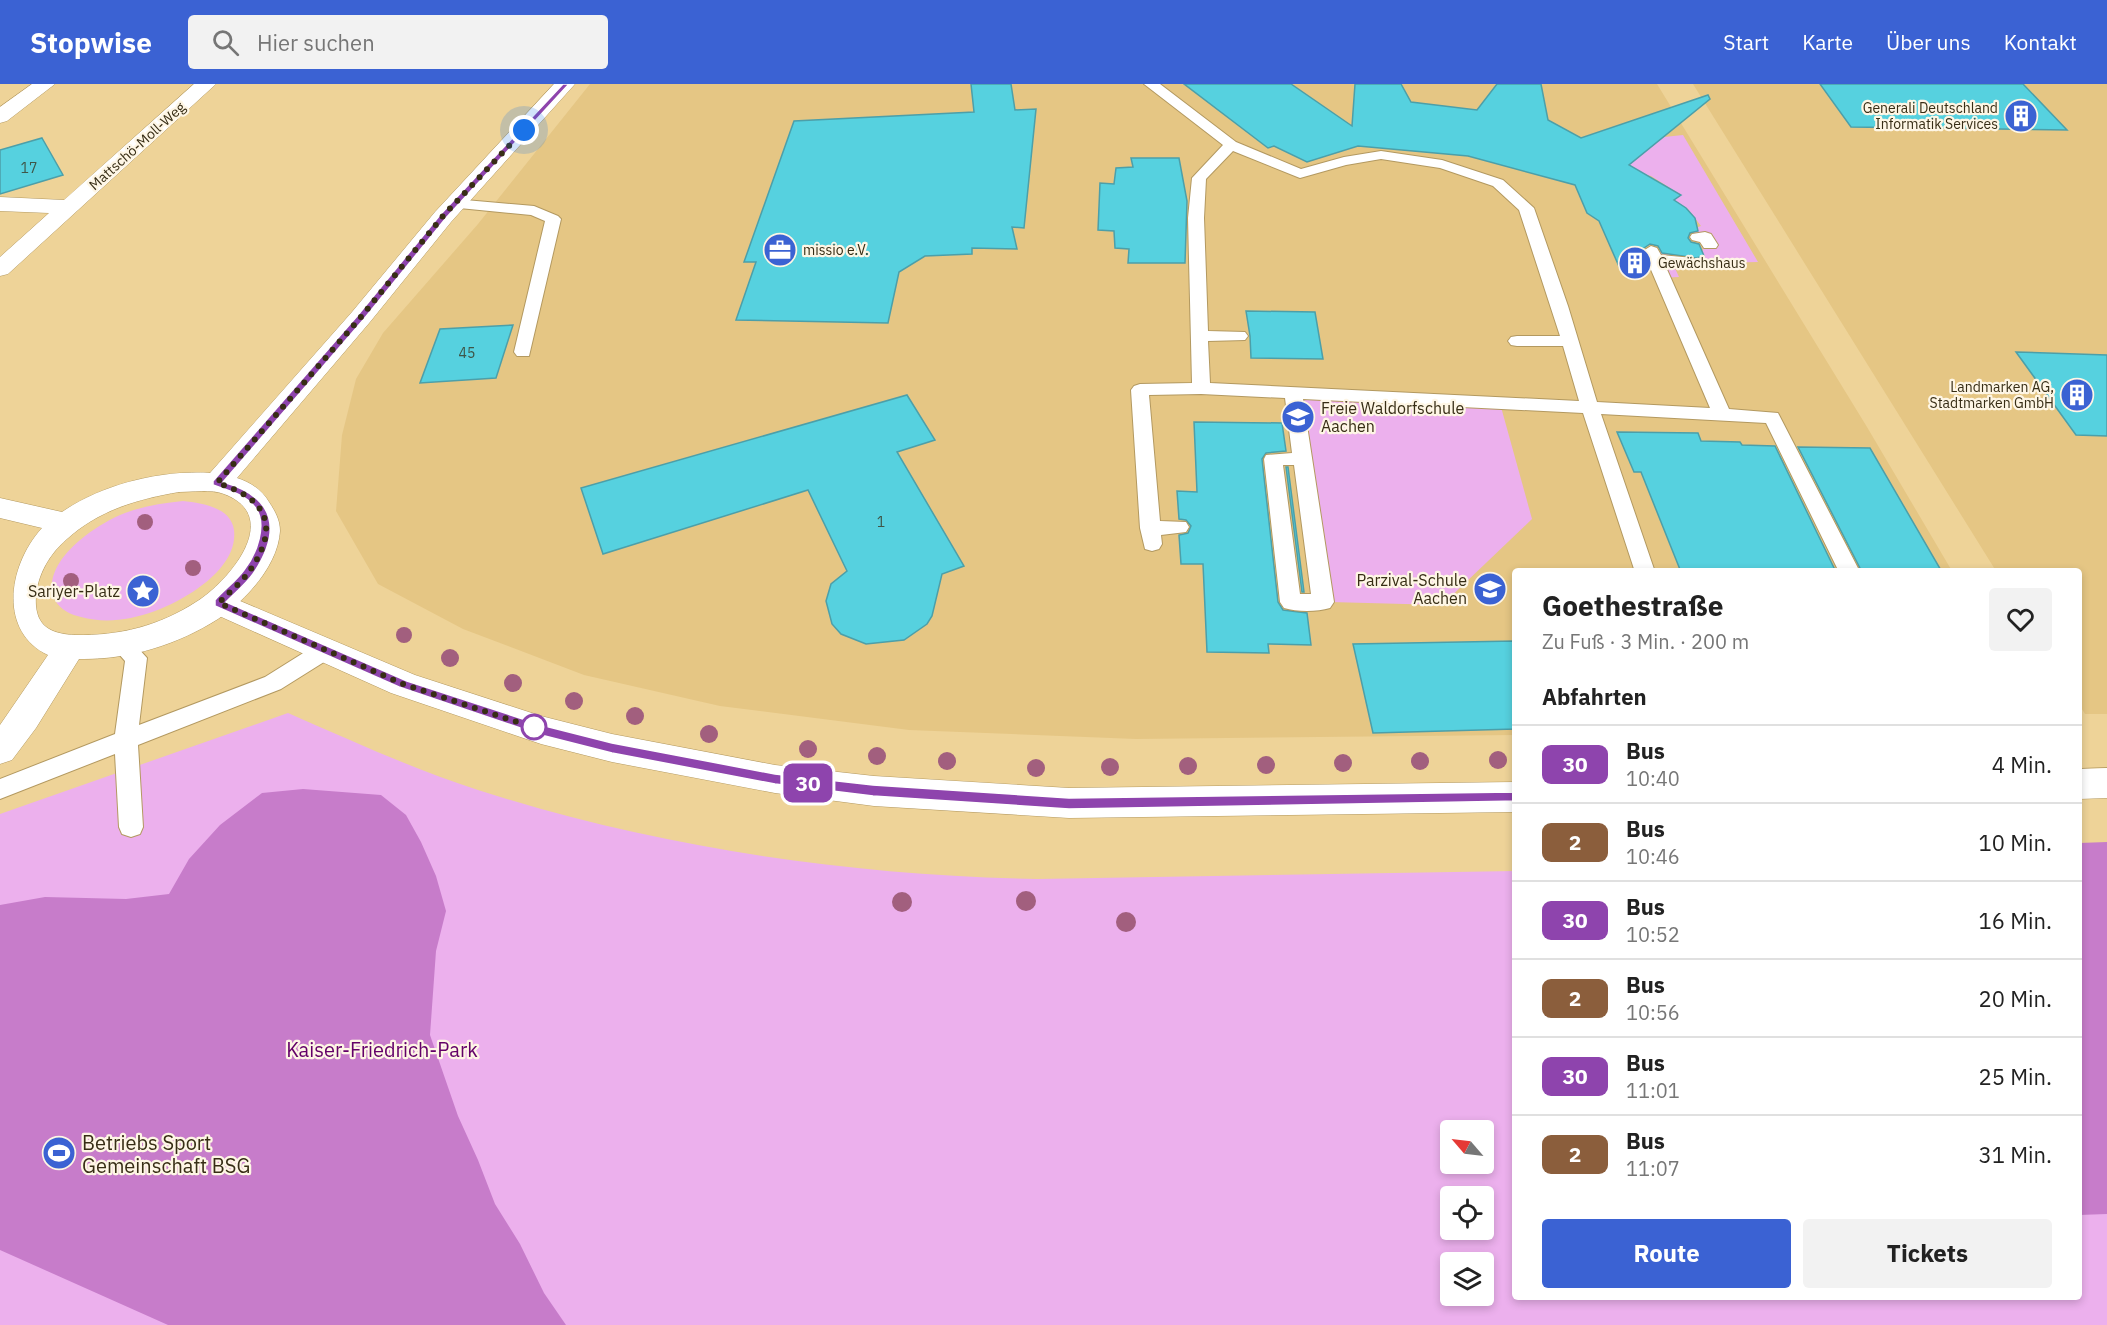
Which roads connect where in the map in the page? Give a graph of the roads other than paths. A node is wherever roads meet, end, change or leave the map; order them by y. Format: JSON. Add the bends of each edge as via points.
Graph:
{"nodes":[{"id":1,"x":45,"y":84,"type":"edge"},
{"id":2,"x":206,"y":84,"type":"edge"},
{"id":3,"x":565,"y":84,"type":"edge"},
{"id":4,"x":1151,"y":84,"type":"edge"},
{"id":5,"x":0,"y":117,"type":"edge"},
{"id":6,"x":1231,"y":145,"type":"junction"},
{"id":7,"x":0,"y":204,"type":"edge"},
{"id":8,"x":454,"y":204,"type":"junction"},
{"id":9,"x":69,"y":207,"type":"junction"},
{"id":10,"x":1687,"y":261,"type":"dead end"},
{"id":11,"x":0,"y":269,"type":"edge"},
{"id":12,"x":1200,"y":336,"type":"junction"},
{"id":13,"x":1239,"y":336,"type":"dead end"},
{"id":14,"x":1517,"y":341,"type":"dead end"},
{"id":15,"x":1571,"y":341,"type":"junction"},
{"id":16,"x":523,"y":352,"type":"dead end"},
{"id":17,"x":1201,"y":388,"type":"junction"},
{"id":18,"x":1293,"y":393,"type":"junction"},
{"id":19,"x":1590,"y":408,"type":"junction"},
{"id":20,"x":1722,"y":414,"type":"junction"},
{"id":21,"x":1303,"y":459,"type":"junction"},
{"id":22,"x":217,"y":483,"type":"junction"},
{"id":23,"x":0,"y":508,"type":"edge"},
{"id":24,"x":66,"y":523,"type":"junction"},
{"id":25,"x":1179,"y":527,"type":"dead end"},
{"id":26,"x":1644,"y":568,"type":"edge"},
{"id":27,"x":1848,"y":568,"type":"edge"},
{"id":28,"x":219,"y":603,"type":"junction"},
{"id":29,"x":121,"y":644,"type":"junction"},
{"id":30,"x":70,"y":647,"type":"junction"},
{"id":31,"x":324,"y":651,"type":"junction"},
{"id":32,"x":126,"y":740,"type":"junction"},
{"id":33,"x":0,"y":750,"type":"edge"},
{"id":34,"x":2107,"y":783,"type":"edge"},
{"id":35,"x":2082,"y":784,"type":"edge"},
{"id":36,"x":0,"y":789,"type":"edge"},
{"id":37,"x":1512,"y":797,"type":"edge"},
{"id":38,"x":131,"y":827,"type":"dead end"}],
"edges":[{"from":1,"to":5,"type":"street"},
{"from":2,"to":9,"type":"street","name":"Mattschö-Moll-Weg"},
{"from":3,"to":8,"type":"street"},
{"from":4,"to":6,"type":"lane"},
{"from":6,"to":12,"type":"lane","via":[[1199,178],[1196,229]]},
{"from":6,"to":15,"type":"lane","via":[[1300,174],[1381,155],[1442,164],[1498,183],[1526,208]]},
{"from":7,"to":9,"type":"street"},
{"from":8,"to":16,"type":"lane","via":[[534,211],[553,219]]},
{"from":8,"to":22,"type":"street"},
{"from":9,"to":11,"type":"street","name":"Mattschö-Moll-Weg"},
{"from":10,"to":20,"type":"lane","via":[[1653,256]]},
{"from":12,"to":13,"type":"lane"},
{"from":12,"to":17,"type":"lane"},
{"from":14,"to":15,"type":"lane"},
{"from":15,"to":19,"type":"lane"},
{"from":17,"to":18,"type":"lane"},
{"from":17,"to":25,"type":"lane","via":[[1140,390],[1151,536]]},
{"from":18,"to":19,"type":"lane"},
{"from":18,"to":21,"type":"lane"},
{"from":19,"to":20,"type":"lane"},
{"from":19,"to":26,"type":"lane"},
{"from":20,"to":27,"type":"lane","via":[[1772,417]]},
{"from":21,"to":21,"type":"lane","via":[[1273,459],[1291,602],[1323,602]]},
{"from":22,"to":24,"type":"street","via":[[179,482],[141,489]]},
{"from":22,"to":28,"type":"street","via":[[237,489],[258,504],[266,518],[264,544],[248,573]]},
{"from":23,"to":24,"type":"street"},
{"from":24,"to":30,"type":"street","via":[[37,549],[17,578],[12,606],[16,619],[36,638]]},
{"from":28,"to":29,"type":"street","via":[[188,621]]},
{"from":28,"to":31,"type":"street"},
{"from":29,"to":30,"type":"street"},
{"from":29,"to":32,"type":"lane","via":[[136,658]]},
{"from":30,"to":33,"type":"street"},
{"from":31,"to":32,"type":"lane","via":[[273,683]]},
{"from":31,"to":37,"type":"street","via":[[403,684],[541,730],[612,748],[775,779],[873,791],[1069,803]]},
{"from":32,"to":36,"type":"lane"},
{"from":32,"to":38,"type":"lane"},
{"from":34,"to":35,"type":"street"}]}
